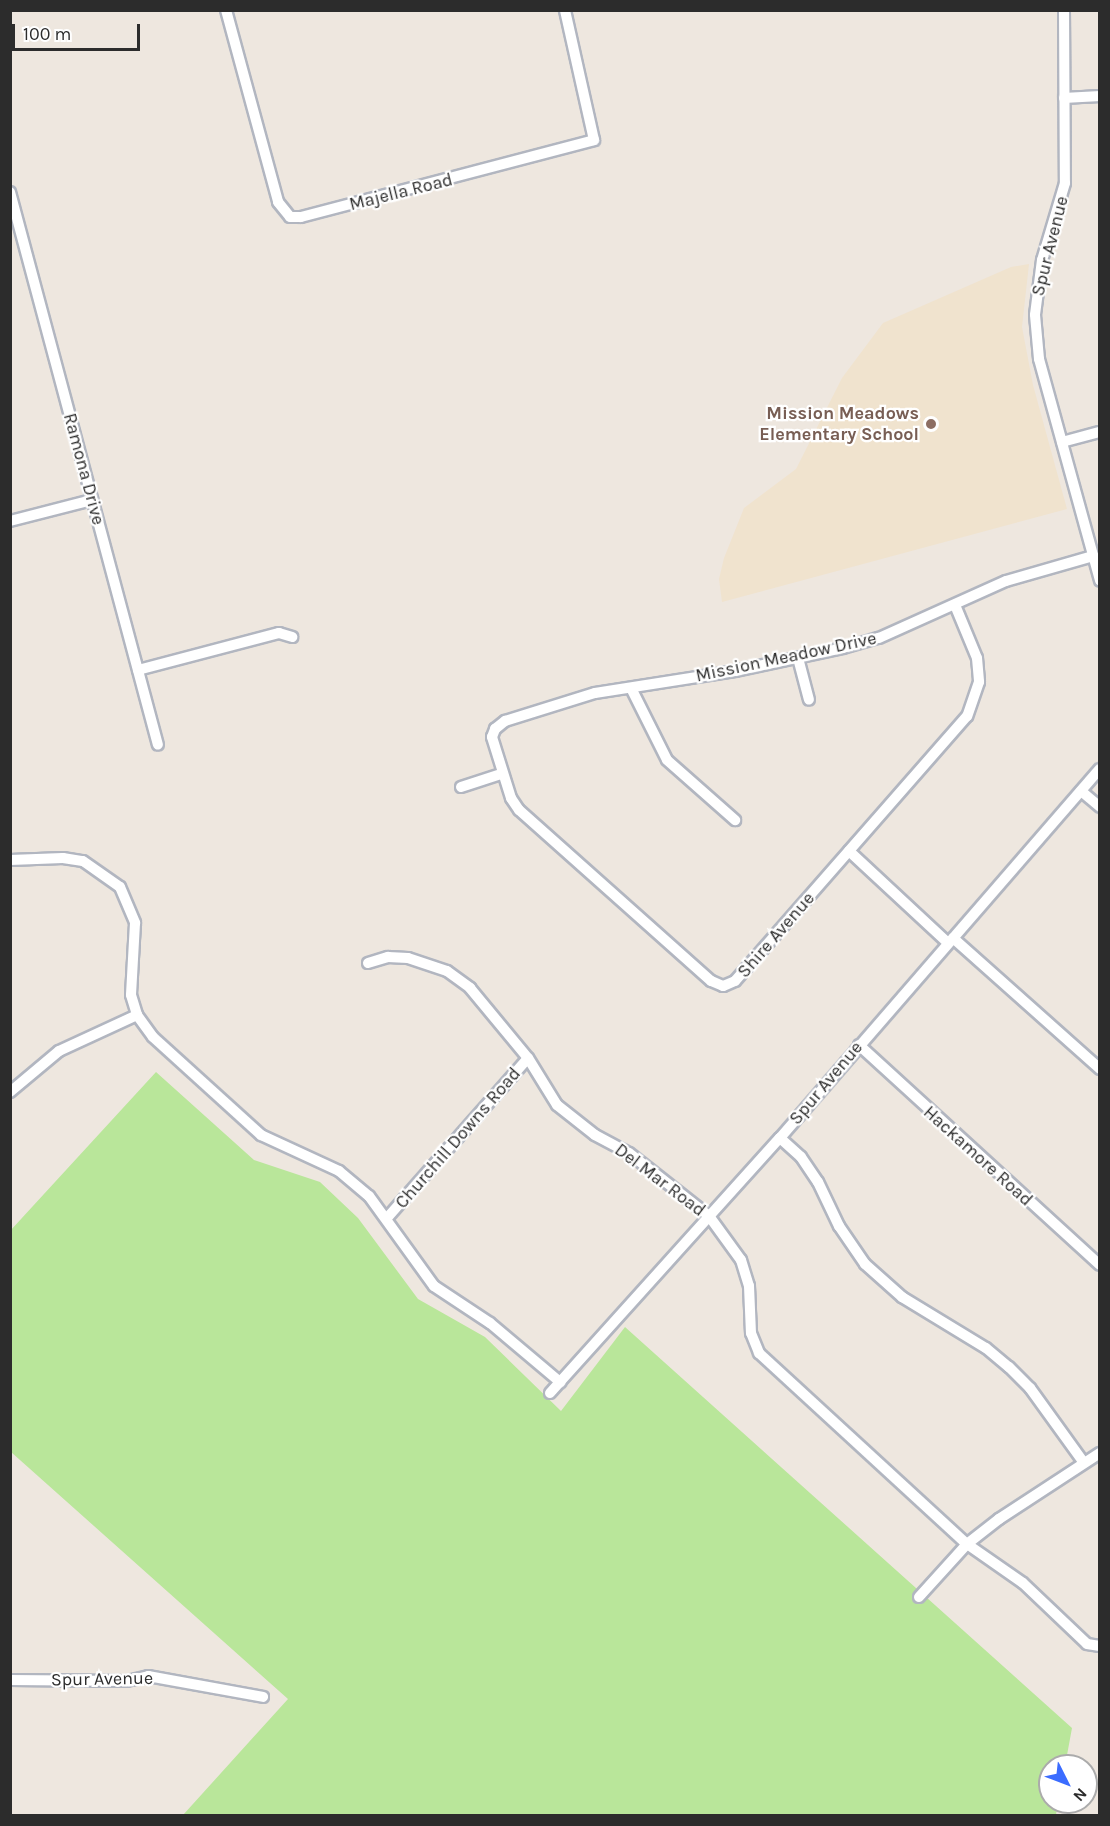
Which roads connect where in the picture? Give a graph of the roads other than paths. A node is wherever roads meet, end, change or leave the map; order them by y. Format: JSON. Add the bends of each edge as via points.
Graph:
{"nodes":[{"id":1,"x":226,"y":10,"type":"edge"},
{"id":2,"x":565,"y":10,"type":"edge"},
{"id":3,"x":1064,"y":10,"type":"edge"},
{"id":4,"x":1100,"y":96,"type":"edge"},
{"id":5,"x":1064,"y":98,"type":"junction"},
{"id":6,"x":10,"y":192,"type":"edge"},
{"id":7,"x":1100,"y":432,"type":"edge"},
{"id":8,"x":1062,"y":442,"type":"junction"},
{"id":9,"x":92,"y":500,"type":"junction"},
{"id":10,"x":10,"y":521,"type":"edge"},
{"id":11,"x":1095,"y":554,"type":"edge"},
{"id":12,"x":1100,"y":581,"type":"edge"},
{"id":13,"x":955,"y":605,"type":"junction"},
{"id":14,"x":292,"y":637,"type":"dead end"},
{"id":15,"x":798,"y":658,"type":"junction"},
{"id":16,"x":138,"y":670,"type":"junction"},
{"id":17,"x":631,"y":688,"type":"junction"},
{"id":18,"x":808,"y":700,"type":"dead end"},
{"id":19,"x":505,"y":721,"type":"joint"},
{"id":20,"x":158,"y":745,"type":"dead end"},
{"id":21,"x":1100,"y":769,"type":"edge"},
{"id":22,"x":501,"y":774,"type":"junction"},
{"id":23,"x":461,"y":787,"type":"dead end"},
{"id":24,"x":1081,"y":791,"type":"junction"},
{"id":25,"x":1100,"y":807,"type":"edge"},
{"id":26,"x":735,"y":820,"type":"dead end"},
{"id":27,"x":849,"y":851,"type":"junction"},
{"id":28,"x":10,"y":860,"type":"edge"},
{"id":29,"x":951,"y":940,"type":"junction"},
{"id":30,"x":368,"y":963,"type":"dead end"},
{"id":31,"x":137,"y":1015,"type":"junction"},
{"id":32,"x":859,"y":1044,"type":"junction"},
{"id":33,"x":528,"y":1058,"type":"junction"},
{"id":34,"x":1100,"y":1069,"type":"edge"},
{"id":35,"x":10,"y":1092,"type":"edge"},
{"id":36,"x":780,"y":1138,"type":"junction"},
{"id":37,"x":708,"y":1216,"type":"junction"},
{"id":38,"x":387,"y":1218,"type":"junction"},
{"id":39,"x":1100,"y":1265,"type":"edge"},
{"id":40,"x":560,"y":1382,"type":"junction"},
{"id":41,"x":550,"y":1393,"type":"dead end"},
{"id":42,"x":1100,"y":1452,"type":"edge"},
{"id":43,"x":1084,"y":1463,"type":"junction"},
{"id":44,"x":967,"y":1544,"type":"junction"},
{"id":45,"x":919,"y":1597,"type":"dead end"},
{"id":46,"x":1100,"y":1646,"type":"edge"},
{"id":47,"x":10,"y":1680,"type":"edge"},
{"id":48,"x":263,"y":1697,"type":"dead end"}],
"edges":[{"from":1,"to":2,"type":"street","name":"Majella Road","via":[[278,202],[290,217],[594,140]]},
{"from":3,"to":5,"type":"street","name":"Spur Avenue"},
{"from":4,"to":5,"type":"street"},
{"from":5,"to":8,"type":"street","name":"Spur Avenue","via":[[1065,183],[1042,260],[1035,315],[1039,359]]},
{"from":6,"to":9,"type":"street","name":"Ramona Drive"},
{"from":7,"to":8,"type":"street"},
{"from":8,"to":11,"type":"street","name":"Spur Avenue"},
{"from":9,"to":10,"type":"street"},
{"from":9,"to":16,"type":"street","name":"Ramona Drive"},
{"from":11,"to":12,"type":"street","name":"Spur Avenue"},
{"from":11,"to":13,"type":"street","name":"Mission Meadow Drive","via":[[1006,581]]},
{"from":13,"to":15,"type":"street","name":"Mission Meadow Drive","via":[[879,638]]},
{"from":13,"to":27,"type":"street","name":"Shire Avenue","via":[[977,658],[979,682],[973,705]]},
{"from":14,"to":16,"type":"street","via":[[279,633]]},
{"from":15,"to":17,"type":"street","name":"Mission Meadow Drive"},
{"from":15,"to":18,"type":"street"},
{"from":16,"to":20,"type":"street","name":"Ramona Drive"},
{"from":17,"to":19,"type":"street","name":"Mission Meadow Drive","via":[[595,693]]},
{"from":17,"to":26,"type":"street","via":[[667,760]]},
{"from":19,"to":22,"type":"street","name":"Shire Avenue","via":[[492,737]]},
{"from":21,"to":24,"type":"street","name":"Spur Avenue"},
{"from":22,"to":23,"type":"street"},
{"from":22,"to":27,"type":"street","name":"Shire Avenue","via":[[519,810],[711,981],[723,986],[735,981]]},
{"from":24,"to":25,"type":"street"},
{"from":24,"to":29,"type":"street","name":"Spur Avenue"},
{"from":27,"to":29,"type":"street"},
{"from":28,"to":31,"type":"street","via":[[83,861],[120,887],[135,923],[131,995]]},
{"from":29,"to":32,"type":"street","name":"Spur Avenue"},
{"from":29,"to":34,"type":"street"},
{"from":30,"to":33,"type":"street","name":"Del Mar Road","via":[[388,957],[408,958],[447,971],[470,988]]},
{"from":31,"to":35,"type":"street","via":[[59,1051]]},
{"from":31,"to":38,"type":"street","via":[[153,1037],[261,1135],[339,1171],[369,1196]]},
{"from":32,"to":36,"type":"street","name":"Spur Avenue"},
{"from":32,"to":39,"type":"street","name":"Hackamore Road"},
{"from":33,"to":37,"type":"street","name":"Del Mar Road","via":[[557,1105],[570,1117],[629,1153]]},
{"from":33,"to":38,"type":"street","name":"Churchill Downs Road"},
{"from":36,"to":37,"type":"street","name":"Spur Avenue"},
{"from":36,"to":43,"type":"street","via":[[801,1157],[818,1182],[838,1226],[866,1264],[902,1297],[1010,1367],[1030,1388]]},
{"from":37,"to":40,"type":"street","name":"Spur Avenue"},
{"from":37,"to":44,"type":"street","name":"Del Mar Road","via":[[741,1260],[749,1286],[751,1333],[759,1353]]},
{"from":38,"to":40,"type":"street","via":[[434,1286],[490,1323]]},
{"from":40,"to":41,"type":"street","name":"Spur Avenue"},
{"from":42,"to":43,"type":"street"},
{"from":43,"to":44,"type":"street"},
{"from":44,"to":45,"type":"street"},
{"from":44,"to":46,"type":"street","name":"Del Mar Road","via":[[1023,1583],[1087,1644]]},
{"from":47,"to":48,"type":"street","name":"Spur Avenue","via":[[127,1681],[148,1676]]}]}
